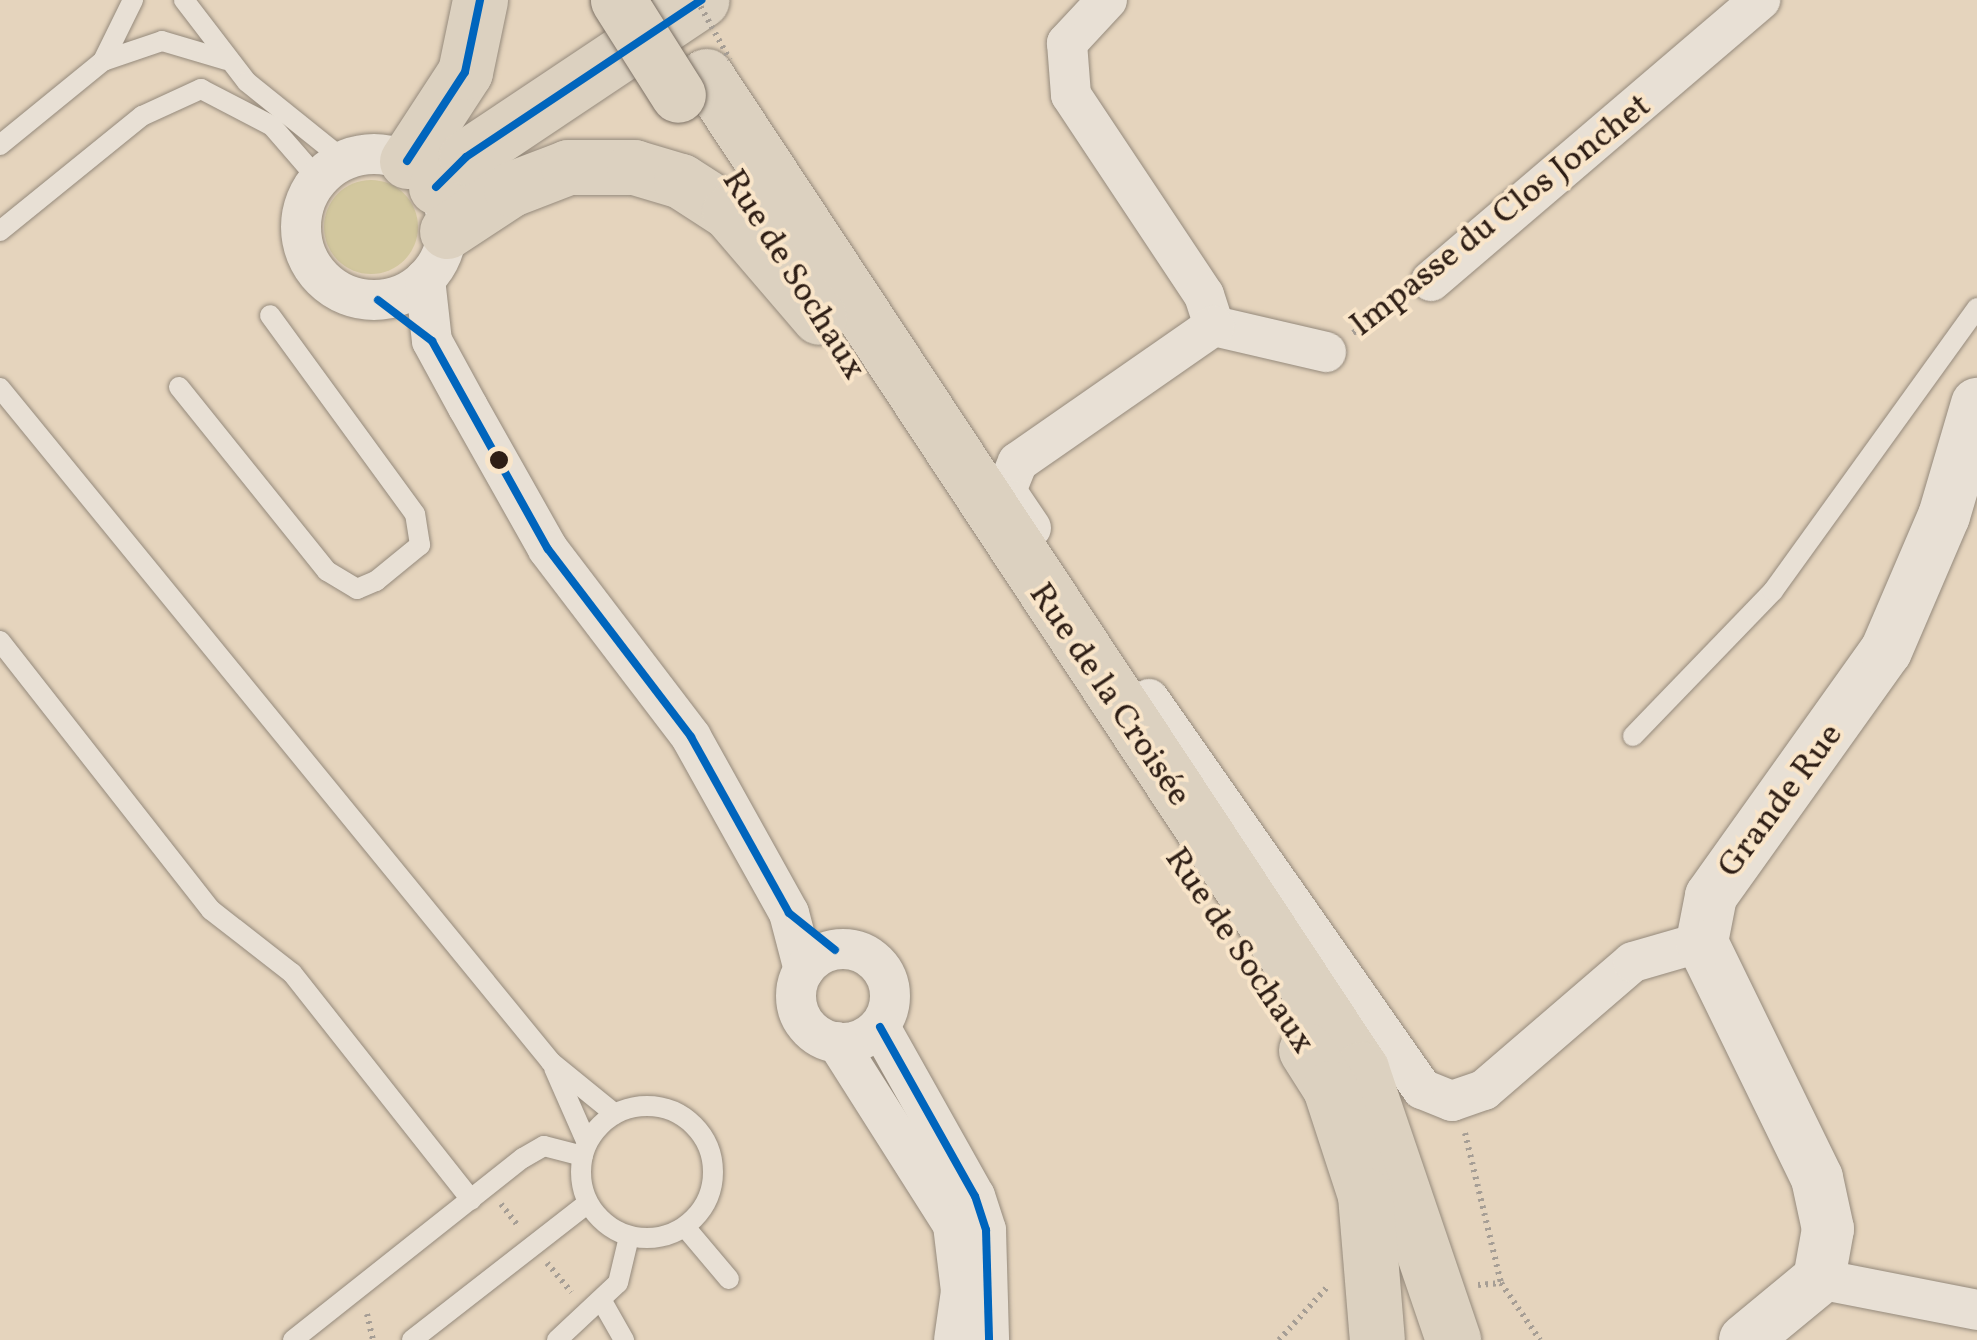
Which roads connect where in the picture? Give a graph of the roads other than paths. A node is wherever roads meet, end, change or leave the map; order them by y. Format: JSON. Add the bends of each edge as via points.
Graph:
{"nodes":[{"id":1,"x":133,"y":0,"type":"edge"},
{"id":2,"x":184,"y":0,"type":"edge"},
{"id":3,"x":480,"y":0,"type":"edge"},
{"id":4,"x":618,"y":0,"type":"edge"},
{"id":5,"x":657,"y":0,"type":"edge"},
{"id":6,"x":699,"y":0,"type":"edge"},
{"id":7,"x":1107,"y":0,"type":"edge"},
{"id":8,"x":1760,"y":0,"type":"edge"},
{"id":9,"x":226,"y":60,"type":"junction"},
{"id":10,"x":104,"y":61,"type":"junction"},
{"id":11,"x":705,"y":77,"type":"junction"},
{"id":12,"x":0,"y":144,"type":"edge"},
{"id":13,"x":331,"y":170,"type":"junction"},
{"id":14,"x":430,"y":193,"type":"junction"},
{"id":15,"x":0,"y":230,"type":"edge"},
{"id":16,"x":425,"y":280,"type":"junction"},
{"id":17,"x":1431,"y":281,"type":"road end"},
{"id":18,"x":378,"y":300,"type":"junction"},
{"id":19,"x":1977,"y":308,"type":"edge"},
{"id":20,"x":270,"y":315,"type":"dead end"},
{"id":21,"x":818,"y":317,"type":"junction"},
{"id":22,"x":1214,"y":326,"type":"junction"},
{"id":23,"x":432,"y":340,"type":"junction"},
{"id":24,"x":1326,"y":352,"type":"road end"},
{"id":25,"x":0,"y":388,"type":"edge"},
{"id":26,"x":180,"y":388,"type":"dead end"},
{"id":27,"x":1977,"y":404,"type":"edge"},
{"id":28,"x":0,"y":641,"type":"edge"},
{"id":29,"x":1633,"y":736,"type":"dead end"},
{"id":30,"x":1702,"y":942,"type":"junction"},
{"id":31,"x":819,"y":960,"type":"junction"},
{"id":32,"x":880,"y":1027,"type":"junction"},
{"id":33,"x":836,"y":1042,"type":"junction"},
{"id":34,"x":551,"y":1062,"type":"junction"},
{"id":35,"x":615,"y":1114,"type":"junction"},
{"id":36,"x":585,"y":1150,"type":"junction"},
{"id":37,"x":471,"y":1200,"type":"junction"},
{"id":38,"x":588,"y":1203,"type":"junction"},
{"id":39,"x":685,"y":1227,"type":"junction"},
{"id":40,"x":630,"y":1237,"type":"junction"},
{"id":41,"x":1819,"y":1278,"type":"junction"},
{"id":42,"x":728,"y":1279,"type":"dead end"},
{"id":43,"x":603,"y":1304,"type":"junction"},
{"id":44,"x":1977,"y":1310,"type":"edge"},
{"id":45,"x":580,"y":1333,"type":"edge"},
{"id":46,"x":293,"y":1340,"type":"edge"},
{"id":47,"x":412,"y":1340,"type":"edge"},
{"id":48,"x":557,"y":1340,"type":"edge"},
{"id":49,"x":624,"y":1340,"type":"edge"},
{"id":50,"x":954,"y":1340,"type":"edge"},
{"id":51,"x":989,"y":1340,"type":"edge"},
{"id":52,"x":1376,"y":1340,"type":"edge"},
{"id":53,"x":1453,"y":1340,"type":"edge"},
{"id":54,"x":1745,"y":1340,"type":"edge"}],
"edges":[{"from":1,"to":10,"type":"lane"},
{"from":2,"to":9,"type":"lane"},
{"from":3,"to":14,"type":"main road"},
{"from":4,"to":11,"type":"main road","bridge":true},
{"from":5,"to":11,"type":"main road"},
{"from":6,"to":14,"type":"main road","via":[[466,157]]},
{"from":7,"to":22,"type":"street","via":[[1067,43],[1071,95],[1204,295]]},
{"from":8,"to":17,"type":"street","name":"Impasse du Clos Jonchet"},
{"from":9,"to":10,"type":"lane","via":[[162,40]]},
{"from":9,"to":13,"type":"lane"},
{"from":10,"to":12,"type":"lane"},
{"from":11,"to":21,"type":"main road","name":"Rue de Sochaux"},
{"from":11,"to":53,"type":"main road","name":"Rue de la Croisée","via":[[1362,1069]]},
{"from":13,"to":14,"type":"street"},
{"from":13,"to":15,"type":"lane","via":[[272,126],[202,89],[142,116]]},
{"from":13,"to":18,"type":"street","via":[[301,224],[309,259],[332,286]]},
{"from":14,"to":16,"type":"street"},
{"from":14,"to":21,"type":"main road","via":[[568,167],[634,167],[680,181],[728,212]]},
{"from":16,"to":18,"type":"street"},
{"from":16,"to":23,"type":"street"},
{"from":18,"to":23,"type":"street"},
{"from":19,"to":29,"type":"lane","via":[[1773,591]]},
{"from":20,"to":26,"type":"lane","via":[[415,514],[420,546],[357,589],[326,571]]},
{"from":21,"to":52,"type":"main road","name":"Rue de Sochaux","via":[[1330,1088],[1365,1196]]},
{"from":22,"to":24,"type":"street","name":"Impasse du Clos Jonchet"},
{"from":22,"to":30,"type":"street","via":[[1018,462],[1006,491],[1401,1066],[1422,1089],[1452,1101],[1484,1090],[1633,962]]},
{"from":23,"to":31,"type":"street","via":[[548,549],[691,737]]},
{"from":25,"to":34,"type":"lane"},
{"from":27,"to":30,"type":"street","name":"Grande Rue","via":[[1944,516],[1886,651],[1832,739],[1748,834],[1711,896]]},
{"from":28,"to":37,"type":"lane","via":[[211,910],[292,974]]},
{"from":30,"to":41,"type":"street","via":[[1816,1178],[1828,1229]]},
{"from":31,"to":32,"type":"street","via":[[865,954],[886,978]]},
{"from":31,"to":33,"type":"street","via":[[798,1015]]},
{"from":32,"to":33,"type":"street"},
{"from":32,"to":51,"type":"street","via":[[975,1196],[986,1230]]},
{"from":33,"to":50,"type":"street","via":[[953,1225]]},
{"from":34,"to":35,"type":"lane"},
{"from":34,"to":36,"type":"lane"},
{"from":35,"to":36,"type":"lane"},
{"from":35,"to":39,"type":"lane","via":[[658,1106],[703,1136],[713,1178]]},
{"from":36,"to":37,"type":"lane","via":[[544,1146]]},
{"from":36,"to":38,"type":"lane"},
{"from":37,"to":46,"type":"lane"},
{"from":38,"to":40,"type":"lane"},
{"from":38,"to":47,"type":"lane"},
{"from":39,"to":40,"type":"lane"},
{"from":39,"to":42,"type":"lane"},
{"from":40,"to":43,"type":"lane"},
{"from":41,"to":44,"type":"street"},
{"from":41,"to":54,"type":"street"},
{"from":43,"to":45,"type":"lane"},
{"from":43,"to":49,"type":"lane"},
{"from":45,"to":48,"type":"lane"}]}
